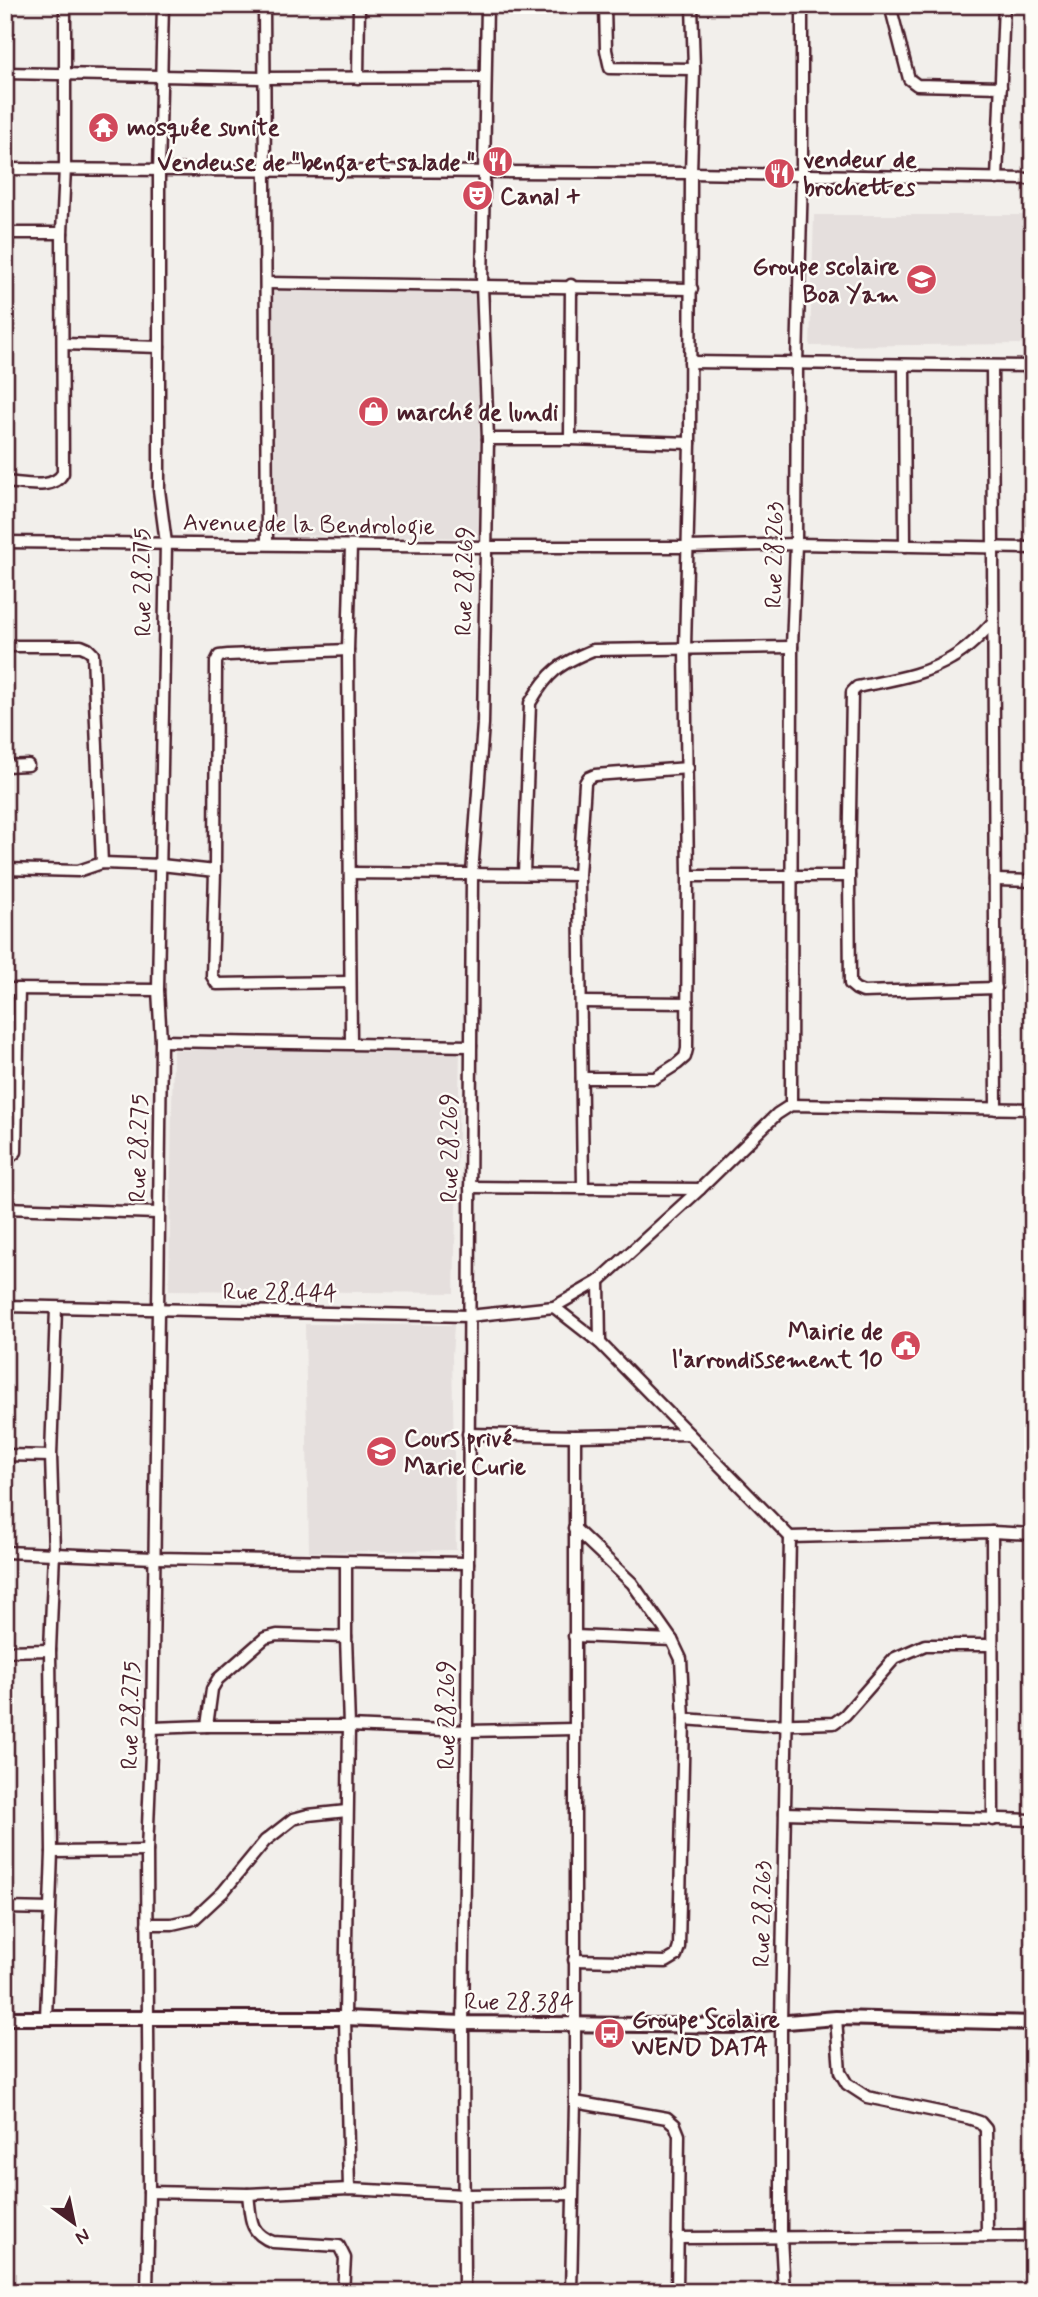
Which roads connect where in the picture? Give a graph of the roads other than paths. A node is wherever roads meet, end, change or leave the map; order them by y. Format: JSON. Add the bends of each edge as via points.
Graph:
{"nodes":[{"id":1,"x":65,"y":5,"type":"edge"},
{"id":2,"x":163,"y":5,"type":"edge"},
{"id":3,"x":264,"y":5,"type":"edge"},
{"id":4,"x":359,"y":5,"type":"edge"},
{"id":5,"x":487,"y":5,"type":"edge"},
{"id":6,"x":605,"y":5,"type":"edge"},
{"id":7,"x":692,"y":5,"type":"edge"},
{"id":8,"x":802,"y":5,"type":"edge"},
{"id":9,"x":890,"y":5,"type":"edge"},
{"id":10,"x":1004,"y":5,"type":"edge"},
{"id":11,"x":694,"y":69,"type":"junction"},
{"id":12,"x":5,"y":73,"type":"edge"},
{"id":13,"x":65,"y":73,"type":"junction"},
{"id":14,"x":162,"y":77,"type":"junction"},
{"id":15,"x":485,"y":77,"type":"junction"},
{"id":16,"x":263,"y":78,"type":"junction"},
{"id":17,"x":358,"y":78,"type":"junction"},
{"id":18,"x":1001,"y":87,"type":"junction"},
{"id":19,"x":65,"y":168,"type":"junction"},
{"id":20,"x":5,"y":169,"type":"edge"},
{"id":21,"x":265,"y":170,"type":"junction"},
{"id":22,"x":159,"y":172,"type":"junction"},
{"id":23,"x":483,"y":172,"type":"junction"},
{"id":24,"x":691,"y":173,"type":"junction"},
{"id":25,"x":802,"y":176,"type":"junction"},
{"id":26,"x":997,"y":178,"type":"junction"},
{"id":27,"x":1033,"y":179,"type":"edge"},
{"id":28,"x":5,"y":233,"type":"edge"},
{"id":29,"x":62,"y":233,"type":"junction"},
{"id":30,"x":266,"y":284,"type":"junction"},
{"id":31,"x":482,"y":285,"type":"junction"},
{"id":32,"x":571,"y":285,"type":"junction"},
{"id":33,"x":692,"y":289,"type":"junction"},
{"id":34,"x":64,"y":344,"type":"junction"},
{"id":35,"x":159,"y":347,"type":"junction"},
{"id":36,"x":690,"y":362,"type":"junction"},
{"id":37,"x":797,"y":364,"type":"junction"},
{"id":38,"x":904,"y":366,"type":"junction"},
{"id":39,"x":992,"y":366,"type":"junction"},
{"id":40,"x":1033,"y":366,"type":"edge"},
{"id":41,"x":488,"y":439,"type":"junction"},
{"id":42,"x":570,"y":439,"type":"junction"},
{"id":43,"x":690,"y":443,"type":"junction"},
{"id":44,"x":5,"y":482,"type":"edge"},
{"id":45,"x":5,"y":542,"type":"edge"},
{"id":46,"x":166,"y":543,"type":"junction"},
{"id":47,"x":267,"y":544,"type":"junction"},
{"id":48,"x":796,"y":544,"type":"junction"},
{"id":49,"x":351,"y":546,"type":"junction"},
{"id":50,"x":905,"y":546,"type":"junction"},
{"id":51,"x":486,"y":547,"type":"junction"},
{"id":52,"x":688,"y":547,"type":"junction"},
{"id":53,"x":993,"y":547,"type":"junction"},
{"id":54,"x":1033,"y":548,"type":"edge"},
{"id":55,"x":993,"y":622,"type":"junction"},
{"id":56,"x":5,"y":646,"type":"edge"},
{"id":57,"x":685,"y":648,"type":"junction"},
{"id":58,"x":792,"y":648,"type":"junction"},
{"id":59,"x":348,"y":650,"type":"junction"},
{"id":60,"x":29,"y":765,"type":"dead end"},
{"id":61,"x":5,"y":766,"type":"edge"},
{"id":62,"x":688,"y":768,"type":"junction"},
{"id":63,"x":102,"y":863,"type":"junction"},
{"id":64,"x":161,"y":865,"type":"junction"},
{"id":65,"x":5,"y":869,"type":"edge"},
{"id":66,"x":215,"y":871,"type":"junction"},
{"id":67,"x":350,"y":873,"type":"junction"},
{"id":68,"x":472,"y":874,"type":"junction"},
{"id":69,"x":524,"y":874,"type":"junction"},
{"id":70,"x":579,"y":875,"type":"junction"},
{"id":71,"x":792,"y":875,"type":"junction"},
{"id":72,"x":688,"y":876,"type":"junction"},
{"id":73,"x":849,"y":876,"type":"junction"},
{"id":74,"x":995,"y":880,"type":"junction"},
{"id":75,"x":1033,"y":881,"type":"edge"},
{"id":76,"x":350,"y":982,"type":"junction"},
{"id":77,"x":996,"y":988,"type":"junction"},
{"id":78,"x":5,"y":989,"type":"edge"},
{"id":79,"x":19,"y":989,"type":"junction"},
{"id":80,"x":159,"y":990,"type":"junction"},
{"id":81,"x":581,"y":1002,"type":"junction"},
{"id":82,"x":688,"y":1003,"type":"junction"},
{"id":83,"x":161,"y":1041,"type":"junction"},
{"id":84,"x":351,"y":1043,"type":"junction"},
{"id":85,"x":471,"y":1046,"type":"junction"},
{"id":86,"x":582,"y":1078,"type":"junction"},
{"id":87,"x":791,"y":1105,"type":"junction"},
{"id":88,"x":1033,"y":1109,"type":"edge"},
{"id":89,"x":996,"y":1110,"type":"junction"},
{"id":90,"x":5,"y":1161,"type":"edge"},
{"id":91,"x":583,"y":1187,"type":"junction"},
{"id":92,"x":470,"y":1188,"type":"junction"},
{"id":93,"x":700,"y":1189,"type":"junction"},
{"id":94,"x":5,"y":1208,"type":"edge"},
{"id":95,"x":158,"y":1213,"type":"junction"},
{"id":96,"x":599,"y":1281,"type":"junction"},
{"id":97,"x":5,"y":1306,"type":"edge"},
{"id":98,"x":554,"y":1307,"type":"junction"},
{"id":99,"x":57,"y":1308,"type":"junction"},
{"id":100,"x":158,"y":1311,"type":"junction"},
{"id":101,"x":469,"y":1316,"type":"junction"},
{"id":102,"x":600,"y":1343,"type":"junction"},
{"id":103,"x":468,"y":1434,"type":"junction"},
{"id":104,"x":689,"y":1434,"type":"junction"},
{"id":105,"x":575,"y":1436,"type":"junction"},
{"id":106,"x":5,"y":1455,"type":"edge"},
{"id":107,"x":51,"y":1456,"type":"junction"},
{"id":108,"x":574,"y":1528,"type":"junction"},
{"id":109,"x":992,"y":1532,"type":"junction"},
{"id":110,"x":1033,"y":1534,"type":"edge"},
{"id":111,"x":790,"y":1537,"type":"junction"},
{"id":112,"x":5,"y":1552,"type":"edge"},
{"id":113,"x":54,"y":1552,"type":"junction"},
{"id":114,"x":154,"y":1558,"type":"junction"},
{"id":115,"x":346,"y":1562,"type":"junction"},
{"id":116,"x":468,"y":1563,"type":"junction"},
{"id":117,"x":574,"y":1636,"type":"junction"},
{"id":118,"x":346,"y":1637,"type":"junction"},
{"id":119,"x":672,"y":1640,"type":"junction"},
{"id":120,"x":991,"y":1645,"type":"junction"},
{"id":121,"x":50,"y":1650,"type":"junction"},
{"id":122,"x":5,"y":1651,"type":"edge"},
{"id":123,"x":684,"y":1720,"type":"junction"},
{"id":124,"x":786,"y":1723,"type":"junction"},
{"id":125,"x":207,"y":1726,"type":"junction"},
{"id":126,"x":348,"y":1726,"type":"junction"},
{"id":127,"x":152,"y":1728,"type":"junction"},
{"id":128,"x":574,"y":1729,"type":"junction"},
{"id":129,"x":467,"y":1731,"type":"junction"},
{"id":130,"x":347,"y":1811,"type":"junction"},
{"id":131,"x":785,"y":1814,"type":"junction"},
{"id":132,"x":993,"y":1820,"type":"junction"},
{"id":133,"x":1033,"y":1820,"type":"edge"},
{"id":134,"x":147,"y":1851,"type":"junction"},
{"id":135,"x":52,"y":1852,"type":"junction"},
{"id":136,"x":5,"y":1908,"type":"edge"},
{"id":137,"x":50,"y":1909,"type":"junction"},
{"id":138,"x":147,"y":1924,"type":"junction"},
{"id":139,"x":574,"y":1960,"type":"junction"},
{"id":140,"x":5,"y":2018,"type":"edge"},
{"id":141,"x":46,"y":2018,"type":"junction"},
{"id":142,"x":345,"y":2018,"type":"junction"},
{"id":143,"x":836,"y":2018,"type":"junction"},
{"id":144,"x":147,"y":2019,"type":"junction"},
{"id":145,"x":463,"y":2023,"type":"junction"},
{"id":146,"x":575,"y":2023,"type":"junction"},
{"id":147,"x":1033,"y":2023,"type":"edge"},
{"id":148,"x":781,"y":2024,"type":"junction"},
{"id":149,"x":575,"y":2102,"type":"junction"},
{"id":150,"x":349,"y":2189,"type":"junction"},
{"id":151,"x":149,"y":2192,"type":"junction"},
{"id":152,"x":248,"y":2194,"type":"junction"},
{"id":153,"x":572,"y":2194,"type":"junction"},
{"id":154,"x":465,"y":2195,"type":"junction"},
{"id":155,"x":987,"y":2236,"type":"junction"},
{"id":156,"x":1033,"y":2236,"type":"edge"},
{"id":157,"x":781,"y":2237,"type":"junction"},
{"id":158,"x":677,"y":2238,"type":"junction"},
{"id":159,"x":147,"y":2292,"type":"edge"},
{"id":160,"x":343,"y":2292,"type":"edge"},
{"id":161,"x":464,"y":2292,"type":"edge"},
{"id":162,"x":571,"y":2292,"type":"edge"},
{"id":163,"x":677,"y":2292,"type":"edge"},
{"id":164,"x":783,"y":2292,"type":"edge"}],
"edges":[{"from":1,"to":13,"type":"street"},
{"from":2,"to":14,"type":"street","name":"Rue 28.275"},
{"from":3,"to":16,"type":"street"},
{"from":4,"to":17,"type":"street"},
{"from":5,"to":15,"type":"street","name":"Rue 28.269"},
{"from":6,"to":11,"type":"street","via":[[610,68]]},
{"from":7,"to":11,"type":"street"},
{"from":8,"to":25,"type":"street","name":"Rue 28.263"},
{"from":9,"to":18,"type":"street","via":[[913,83]]},
{"from":10,"to":18,"type":"street"},
{"from":11,"to":24,"type":"street"},
{"from":12,"to":13,"type":"street"},
{"from":13,"to":14,"type":"street"},
{"from":13,"to":19,"type":"street"},
{"from":14,"to":16,"type":"street"},
{"from":14,"to":22,"type":"street","name":"Rue 28.275"},
{"from":15,"to":17,"type":"street"},
{"from":15,"to":23,"type":"street","name":"Rue 28.269"},
{"from":16,"to":17,"type":"street"},
{"from":16,"to":21,"type":"street"},
{"from":18,"to":26,"type":"street"},
{"from":19,"to":20,"type":"street"},
{"from":19,"to":22,"type":"street"},
{"from":19,"to":29,"type":"street"},
{"from":21,"to":22,"type":"street"},
{"from":21,"to":23,"type":"street"},
{"from":21,"to":30,"type":"street"},
{"from":22,"to":35,"type":"street","name":"Rue 28.275"},
{"from":23,"to":24,"type":"street"},
{"from":23,"to":31,"type":"street","name":"Rue 28.269"},
{"from":24,"to":25,"type":"street"},
{"from":24,"to":33,"type":"street"},
{"from":25,"to":26,"type":"street"},
{"from":25,"to":37,"type":"street","name":"Rue 28.263"},
{"from":26,"to":27,"type":"street"},
{"from":28,"to":29,"type":"street"},
{"from":29,"to":34,"type":"street"},
{"from":30,"to":31,"type":"street"},
{"from":30,"to":47,"type":"street"},
{"from":31,"to":32,"type":"street"},
{"from":31,"to":41,"type":"street","name":"Rue 28.269"},
{"from":32,"to":33,"type":"street"},
{"from":32,"to":42,"type":"street"},
{"from":33,"to":36,"type":"street"},
{"from":34,"to":35,"type":"street"},
{"from":34,"to":44,"type":"street","via":[[63,473],[53,484]]},
{"from":35,"to":46,"type":"street","name":"Rue 28.275","via":[[159,490]]},
{"from":36,"to":37,"type":"street"},
{"from":36,"to":43,"type":"street"},
{"from":37,"to":38,"type":"street"},
{"from":37,"to":48,"type":"street","name":"Rue 28.263"},
{"from":38,"to":39,"type":"street"},
{"from":38,"to":50,"type":"street"},
{"from":39,"to":40,"type":"street"},
{"from":39,"to":53,"type":"street"},
{"from":41,"to":42,"type":"street"},
{"from":41,"to":51,"type":"street","name":"Rue 28.269"},
{"from":42,"to":43,"type":"street"},
{"from":43,"to":52,"type":"street"},
{"from":45,"to":46,"type":"street","name":"Avenue de la Bendrologie"},
{"from":46,"to":47,"type":"street","name":"Avenue de la Bendrologie"},
{"from":46,"to":64,"type":"street","name":"Rue 28.275"},
{"from":47,"to":49,"type":"street","name":"Avenue de la Bendrologie"},
{"from":48,"to":50,"type":"street","name":"Avenue de la Bendrologie"},
{"from":48,"to":52,"type":"street","name":"Avenue de la Bendrologie"},
{"from":48,"to":58,"type":"street","name":"Rue 28.263"},
{"from":49,"to":51,"type":"street","name":"Avenue de la Bendrologie"},
{"from":49,"to":59,"type":"street"},
{"from":50,"to":53,"type":"street","name":"Avenue de la Bendrologie"},
{"from":51,"to":52,"type":"street","name":"Avenue de la Bendrologie"},
{"from":51,"to":68,"type":"street","name":"Rue 28.269","via":[[483,724]]},
{"from":52,"to":57,"type":"street"},
{"from":53,"to":54,"type":"street","name":"Avenue de la Bendrologie"},
{"from":53,"to":55,"type":"street"},
{"from":55,"to":73,"type":"street","via":[[944,662],[852,692]]},
{"from":55,"to":74,"type":"street"},
{"from":56,"to":63,"type":"street","via":[[81,646],[93,654]]},
{"from":57,"to":58,"type":"street"},
{"from":57,"to":62,"type":"street"},
{"from":57,"to":69,"type":"street","via":[[593,650],[566,660],[545,679],[530,703]]},
{"from":58,"to":71,"type":"street","name":"Rue 28.263"},
{"from":59,"to":66,"type":"street","via":[[219,656]]},
{"from":59,"to":67,"type":"street"},
{"from":60,"to":61,"type":"street"},
{"from":62,"to":70,"type":"street","via":[[588,778]]},
{"from":62,"to":72,"type":"street"},
{"from":63,"to":64,"type":"street"},
{"from":63,"to":65,"type":"street","via":[[78,871]]},
{"from":64,"to":66,"type":"street"},
{"from":64,"to":80,"type":"street","name":"Rue 28.275"},
{"from":66,"to":76,"type":"street","via":[[212,976],[217,984]]},
{"from":67,"to":68,"type":"street"},
{"from":67,"to":76,"type":"street"},
{"from":68,"to":69,"type":"street"},
{"from":68,"to":85,"type":"street","name":"Rue 28.269"},
{"from":69,"to":70,"type":"street"},
{"from":70,"to":81,"type":"street"},
{"from":71,"to":72,"type":"street"},
{"from":71,"to":73,"type":"street"},
{"from":71,"to":87,"type":"street","name":"Rue 28.263"},
{"from":72,"to":82,"type":"street"},
{"from":73,"to":77,"type":"street","via":[[850,984],[856,989]]},
{"from":74,"to":75,"type":"street"},
{"from":74,"to":77,"type":"street"},
{"from":76,"to":84,"type":"street"},
{"from":77,"to":89,"type":"street"},
{"from":78,"to":79,"type":"street"},
{"from":79,"to":80,"type":"street"},
{"from":79,"to":90,"type":"street","via":[[16,1152]]},
{"from":80,"to":83,"type":"street","name":"Rue 28.275"},
{"from":81,"to":82,"type":"street"},
{"from":81,"to":86,"type":"street"},
{"from":82,"to":86,"type":"street","via":[[687,1049],[677,1064],[655,1078]]},
{"from":83,"to":84,"type":"street"},
{"from":83,"to":95,"type":"street","name":"Rue 28.275"},
{"from":84,"to":85,"type":"street"},
{"from":85,"to":92,"type":"street","name":"Rue 28.269"},
{"from":86,"to":91,"type":"street"},
{"from":87,"to":89,"type":"street"},
{"from":87,"to":93,"type":"street","via":[[776,1114]]},
{"from":88,"to":89,"type":"street"},
{"from":91,"to":92,"type":"street"},
{"from":91,"to":93,"type":"street"},
{"from":92,"to":101,"type":"street","name":"Rue 28.269"},
{"from":93,"to":96,"type":"street"},
{"from":94,"to":95,"type":"street"},
{"from":95,"to":100,"type":"street","name":"Rue 28.275"},
{"from":96,"to":98,"type":"street"},
{"from":96,"to":102,"type":"street"},
{"from":97,"to":99,"type":"street","name":"Rue 28.444"},
{"from":98,"to":101,"type":"street","name":"Rue 28.444"},
{"from":98,"to":102,"type":"street"},
{"from":99,"to":100,"type":"street","name":"Rue 28.444"},
{"from":99,"to":107,"type":"street"},
{"from":100,"to":101,"type":"street","name":"Rue 28.444"},
{"from":100,"to":114,"type":"street","name":"Rue 28.275"},
{"from":101,"to":103,"type":"street","name":"Rue 28.269"},
{"from":102,"to":104,"type":"street"},
{"from":103,"to":105,"type":"street"},
{"from":103,"to":116,"type":"street","name":"Rue 28.269"},
{"from":104,"to":105,"type":"street"},
{"from":104,"to":111,"type":"street"},
{"from":105,"to":108,"type":"street"},
{"from":106,"to":107,"type":"street"},
{"from":107,"to":113,"type":"street"},
{"from":108,"to":117,"type":"street"},
{"from":108,"to":119,"type":"street","via":[[632,1583]]},
{"from":109,"to":110,"type":"street"},
{"from":109,"to":111,"type":"street"},
{"from":109,"to":120,"type":"street"},
{"from":111,"to":124,"type":"street","name":"Rue 28.263"},
{"from":112,"to":113,"type":"street"},
{"from":113,"to":114,"type":"street"},
{"from":113,"to":121,"type":"street"},
{"from":114,"to":115,"type":"street"},
{"from":114,"to":127,"type":"street","name":"Rue 28.275"},
{"from":115,"to":116,"type":"street"},
{"from":115,"to":118,"type":"street"},
{"from":116,"to":129,"type":"street","name":"Rue 28.269"},
{"from":117,"to":119,"type":"street"},
{"from":117,"to":128,"type":"street"},
{"from":118,"to":125,"type":"street","via":[[265,1638],[218,1679],[212,1689]]},
{"from":118,"to":126,"type":"street"},
{"from":119,"to":123,"type":"street","via":[[681,1659]]},
{"from":120,"to":124,"type":"street","via":[[925,1645],[895,1658],[834,1723]]},
{"from":120,"to":132,"type":"street"},
{"from":121,"to":122,"type":"street"},
{"from":121,"to":135,"type":"street"},
{"from":123,"to":124,"type":"street"},
{"from":123,"to":139,"type":"street","via":[[676,1956],[666,1962]]},
{"from":124,"to":131,"type":"street","name":"Rue 28.263"},
{"from":125,"to":126,"type":"street"},
{"from":125,"to":127,"type":"street"},
{"from":126,"to":129,"type":"street"},
{"from":126,"to":130,"type":"street"},
{"from":127,"to":134,"type":"street","name":"Rue 28.275"},
{"from":128,"to":129,"type":"street"},
{"from":128,"to":139,"type":"street"},
{"from":129,"to":145,"type":"street","name":"Rue 28.269"},
{"from":130,"to":138,"type":"street","via":[[293,1819],[265,1841],[194,1919]]},
{"from":130,"to":142,"type":"street"},
{"from":131,"to":132,"type":"street"},
{"from":131,"to":148,"type":"street","name":"Rue 28.263"},
{"from":132,"to":133,"type":"street"},
{"from":134,"to":135,"type":"street"},
{"from":134,"to":138,"type":"street","name":"Rue 28.275"},
{"from":135,"to":137,"type":"street"},
{"from":136,"to":137,"type":"street"},
{"from":137,"to":141,"type":"street"},
{"from":138,"to":144,"type":"street","name":"Rue 28.275"},
{"from":139,"to":146,"type":"street"},
{"from":140,"to":141,"type":"street","name":"Rue 28.384"},
{"from":141,"to":144,"type":"street","name":"Rue 28.384"},
{"from":142,"to":144,"type":"street","name":"Rue 28.384"},
{"from":142,"to":145,"type":"street","name":"Rue 28.384"},
{"from":142,"to":150,"type":"street"},
{"from":143,"to":147,"type":"street","name":"Rue 28.384"},
{"from":143,"to":148,"type":"street","name":"Rue 28.384"},
{"from":143,"to":155,"type":"street","via":[[840,2072],[847,2084],[867,2097],[968,2118],[986,2129]]},
{"from":144,"to":151,"type":"street","name":"Rue 28.275"},
{"from":145,"to":146,"type":"street","name":"Rue 28.384"},
{"from":145,"to":154,"type":"street","name":"Rue 28.269"},
{"from":146,"to":148,"type":"street","name":"Rue 28.384"},
{"from":146,"to":149,"type":"street"},
{"from":148,"to":157,"type":"street","name":"Rue 28.263"},
{"from":149,"to":153,"type":"street"},
{"from":149,"to":158,"type":"street","via":[[667,2118],[675,2125],[679,2135]]},
{"from":150,"to":152,"type":"street"},
{"from":150,"to":154,"type":"street"},
{"from":151,"to":152,"type":"street"},
{"from":151,"to":159,"type":"street","name":"Rue 28.275"},
{"from":152,"to":160,"type":"street","via":[[253,2228],[265,2239],[339,2246],[345,2258]]},
{"from":153,"to":154,"type":"street"},
{"from":153,"to":162,"type":"street"},
{"from":154,"to":161,"type":"street","name":"Rue 28.269"},
{"from":155,"to":156,"type":"street"},
{"from":155,"to":157,"type":"street"},
{"from":157,"to":158,"type":"street"},
{"from":157,"to":164,"type":"street","name":"Rue 28.263"},
{"from":158,"to":163,"type":"street"}]}
